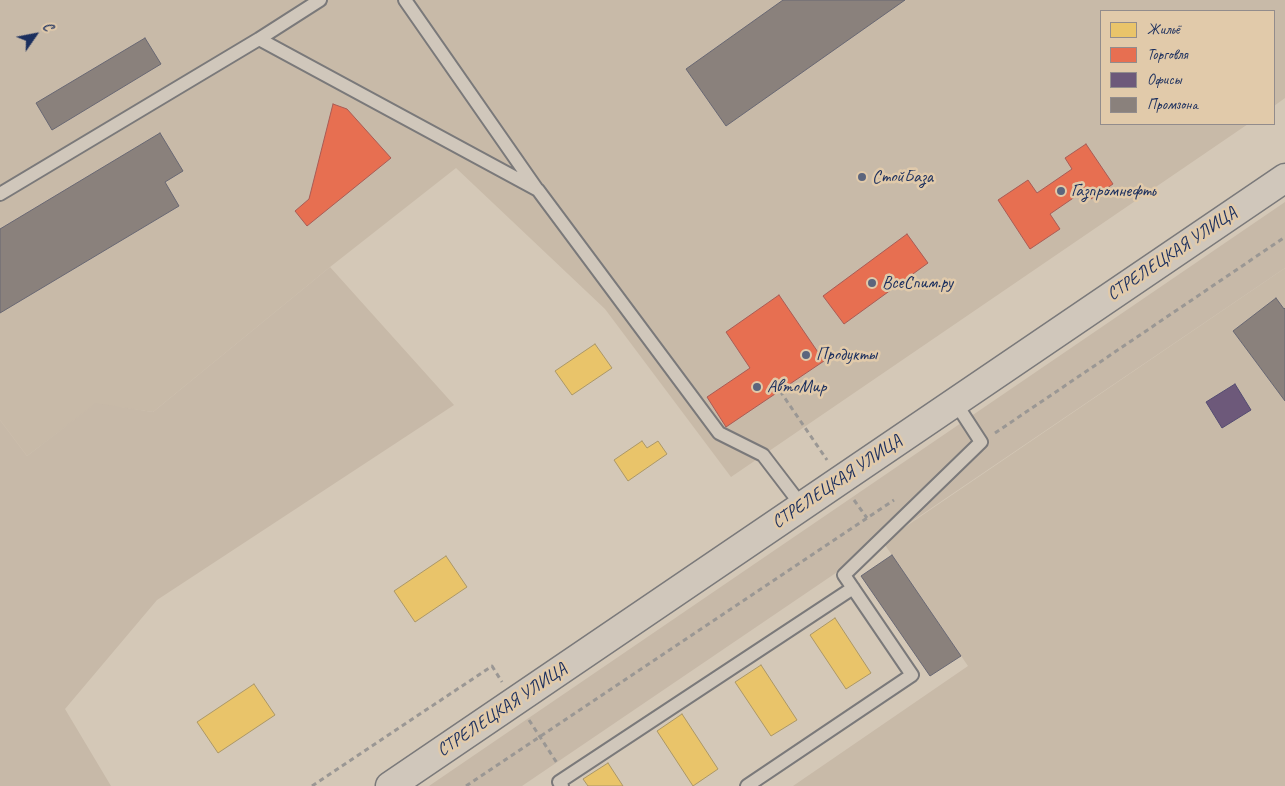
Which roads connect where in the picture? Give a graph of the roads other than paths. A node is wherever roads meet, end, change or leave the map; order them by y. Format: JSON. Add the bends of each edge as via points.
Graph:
{"nodes":[{"id":1,"x":320,"y":0,"type":"edge"},
{"id":2,"x":405,"y":0,"type":"edge"},
{"id":3,"x":259,"y":39,"type":"junction"},
{"id":4,"x":1285,"y":178,"type":"edge"},
{"id":5,"x":538,"y":190,"type":"junction"},
{"id":6,"x":0,"y":194,"type":"edge"},
{"id":7,"x":955,"y":402,"type":"junction"},
{"id":8,"x":802,"y":506,"type":"junction"},
{"id":9,"x":853,"y":588,"type":"junction"},
{"id":10,"x":390,"y":786,"type":"edge"},
{"id":11,"x":562,"y":786,"type":"edge"},
{"id":12,"x":747,"y":786,"type":"edge"}],
"edges":[{"from":1,"to":3,"type":"lane"},
{"from":2,"to":5,"type":"lane"},
{"from":3,"to":5,"type":"lane"},
{"from":3,"to":6,"type":"lane"},
{"from":4,"to":7,"type":"main road","name":"СТРЕЛЕЦКАЯ УЛИЦА"},
{"from":5,"to":8,"type":"lane","via":[[719,432],[763,455]]},
{"from":7,"to":8,"type":"main road","name":"СТРЕЛЕЦКАЯ УЛИЦА"},
{"from":7,"to":9,"type":"lane","via":[[981,442],[844,575]]},
{"from":8,"to":10,"type":"main road","name":"СТРЕЛЕЦКАЯ УЛИЦА"},
{"from":9,"to":11,"type":"lane","via":[[559,782]]},
{"from":9,"to":12,"type":"lane","via":[[912,674]]}]}
